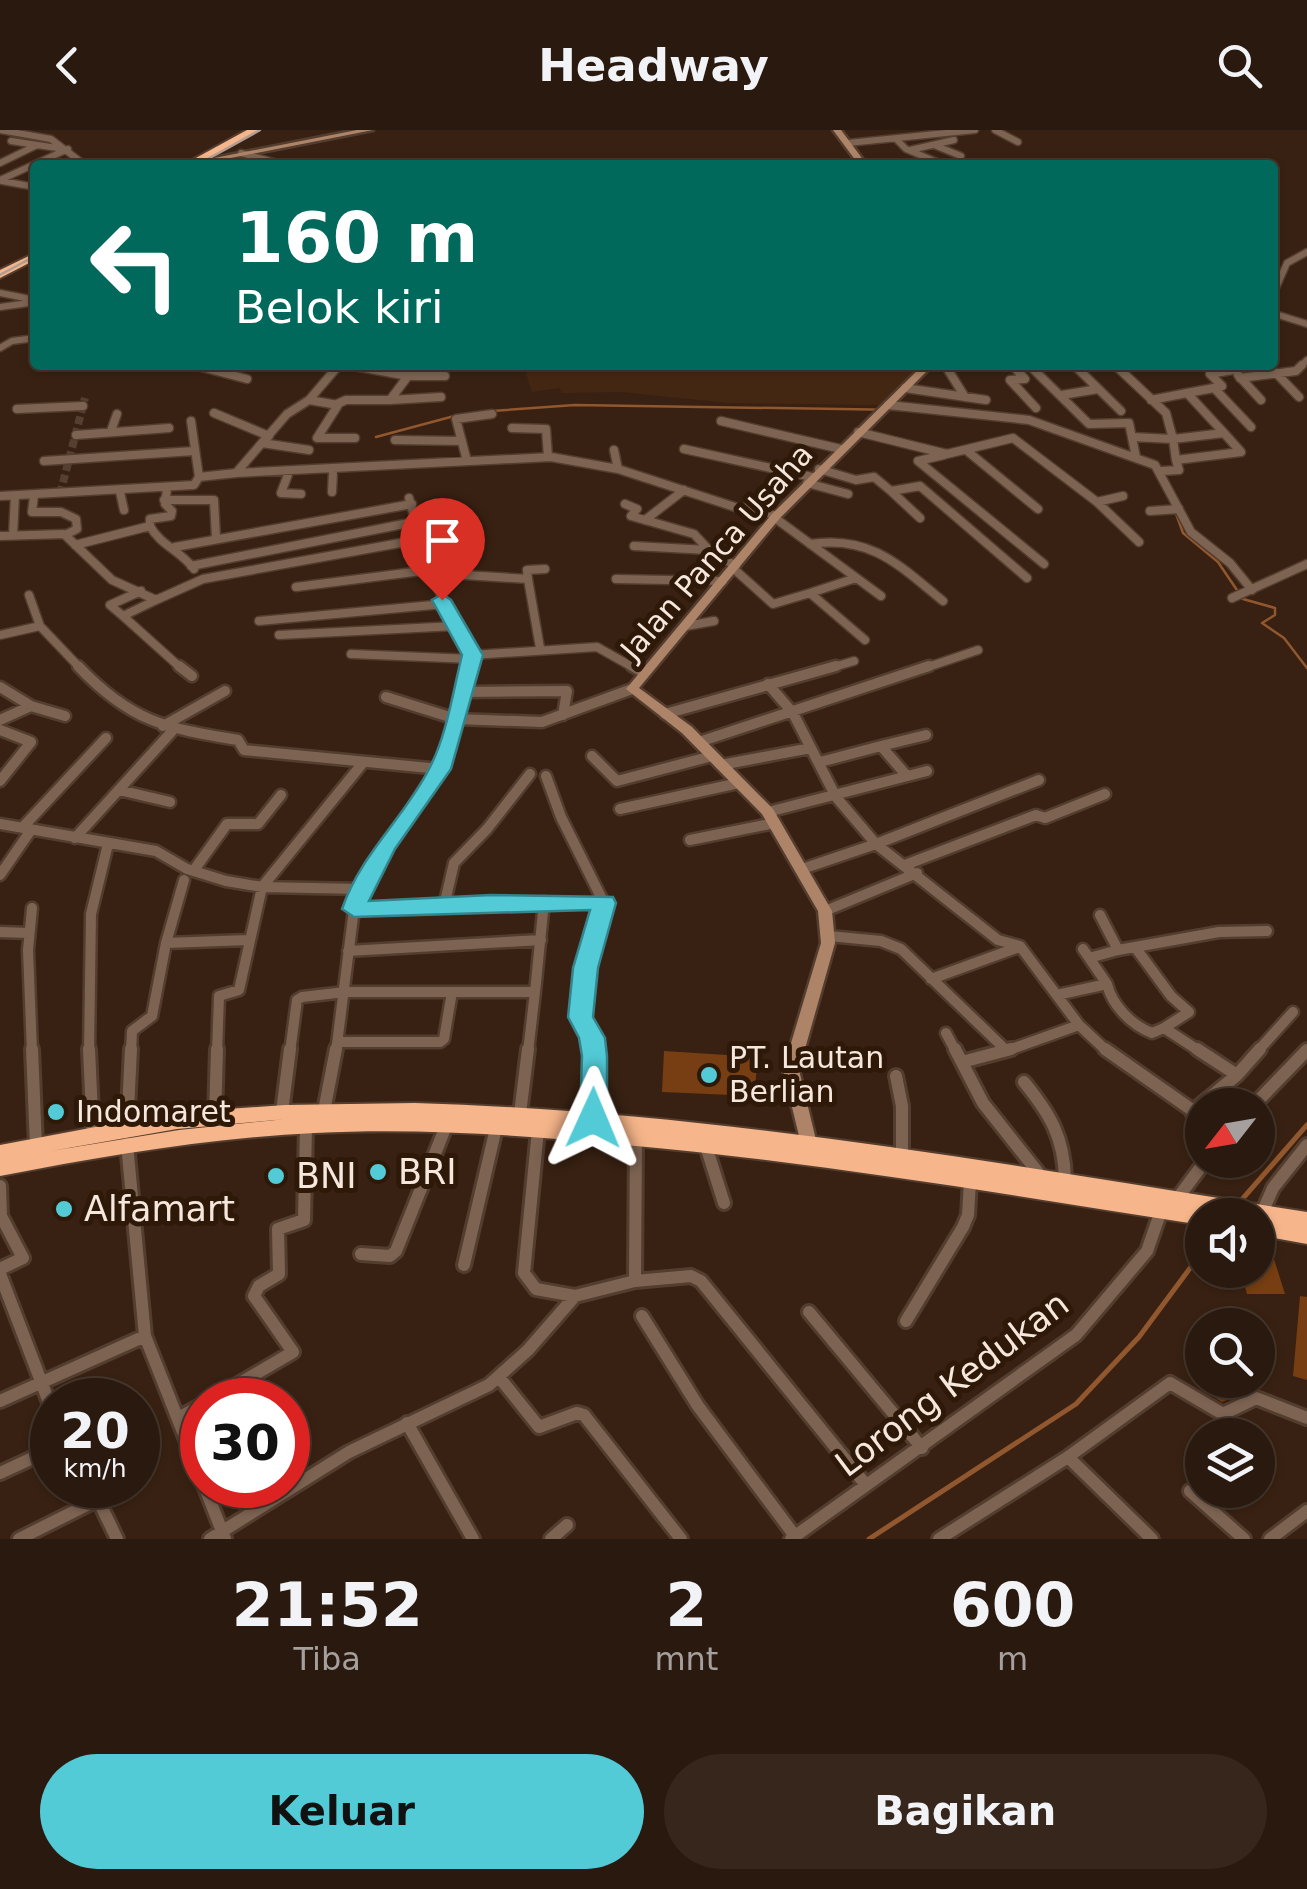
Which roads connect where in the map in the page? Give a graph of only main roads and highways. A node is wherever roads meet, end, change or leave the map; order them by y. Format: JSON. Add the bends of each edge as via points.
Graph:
{"nodes":[{"id":1,"x":254,"y":130,"type":"edge"},
{"id":2,"x":267,"y":130,"type":"edge"},
{"id":3,"x":204,"y":160,"type":"edge"},
{"id":4,"x":206,"y":160,"type":"edge"},
{"id":5,"x":30,"y":256,"type":"edge"},
{"id":6,"x":0,"y":272,"type":"edge"},
{"id":7,"x":127,"y":1137,"type":"junction"},
{"id":8,"x":0,"y":1154,"type":"edge"},
{"id":9,"x":0,"y":1168,"type":"edge"},
{"id":10,"x":1170,"y":1205,"type":"junction"},
{"id":11,"x":1185,"y":1207,"type":"edge"},
{"id":12,"x":1275,"y":1219,"type":"edge"},
{"id":13,"x":1307,"y":1220,"type":"edge"},
{"id":14,"x":1275,"y":1224,"type":"edge"},
{"id":15,"x":1307,"y":1236,"type":"edge"}],
"edges":[{"from":1,"to":3,"type":"highway"},
{"from":2,"to":4,"type":"highway","via":[[235,152]]},
{"from":5,"to":6,"type":"highway"},
{"from":7,"to":8,"type":"highway","via":[[93,1136]]},
{"from":7,"to":9,"type":"highway"},
{"from":7,"to":10,"type":"highway","via":[[446,1126],[636,1136]]},
{"from":7,"to":10,"type":"highway","via":[[282,1112],[593,1118],[1040,1175]]},
{"from":10,"to":11,"type":"highway"},
{"from":12,"to":13,"type":"highway"},
{"from":14,"to":15,"type":"highway"}]}
